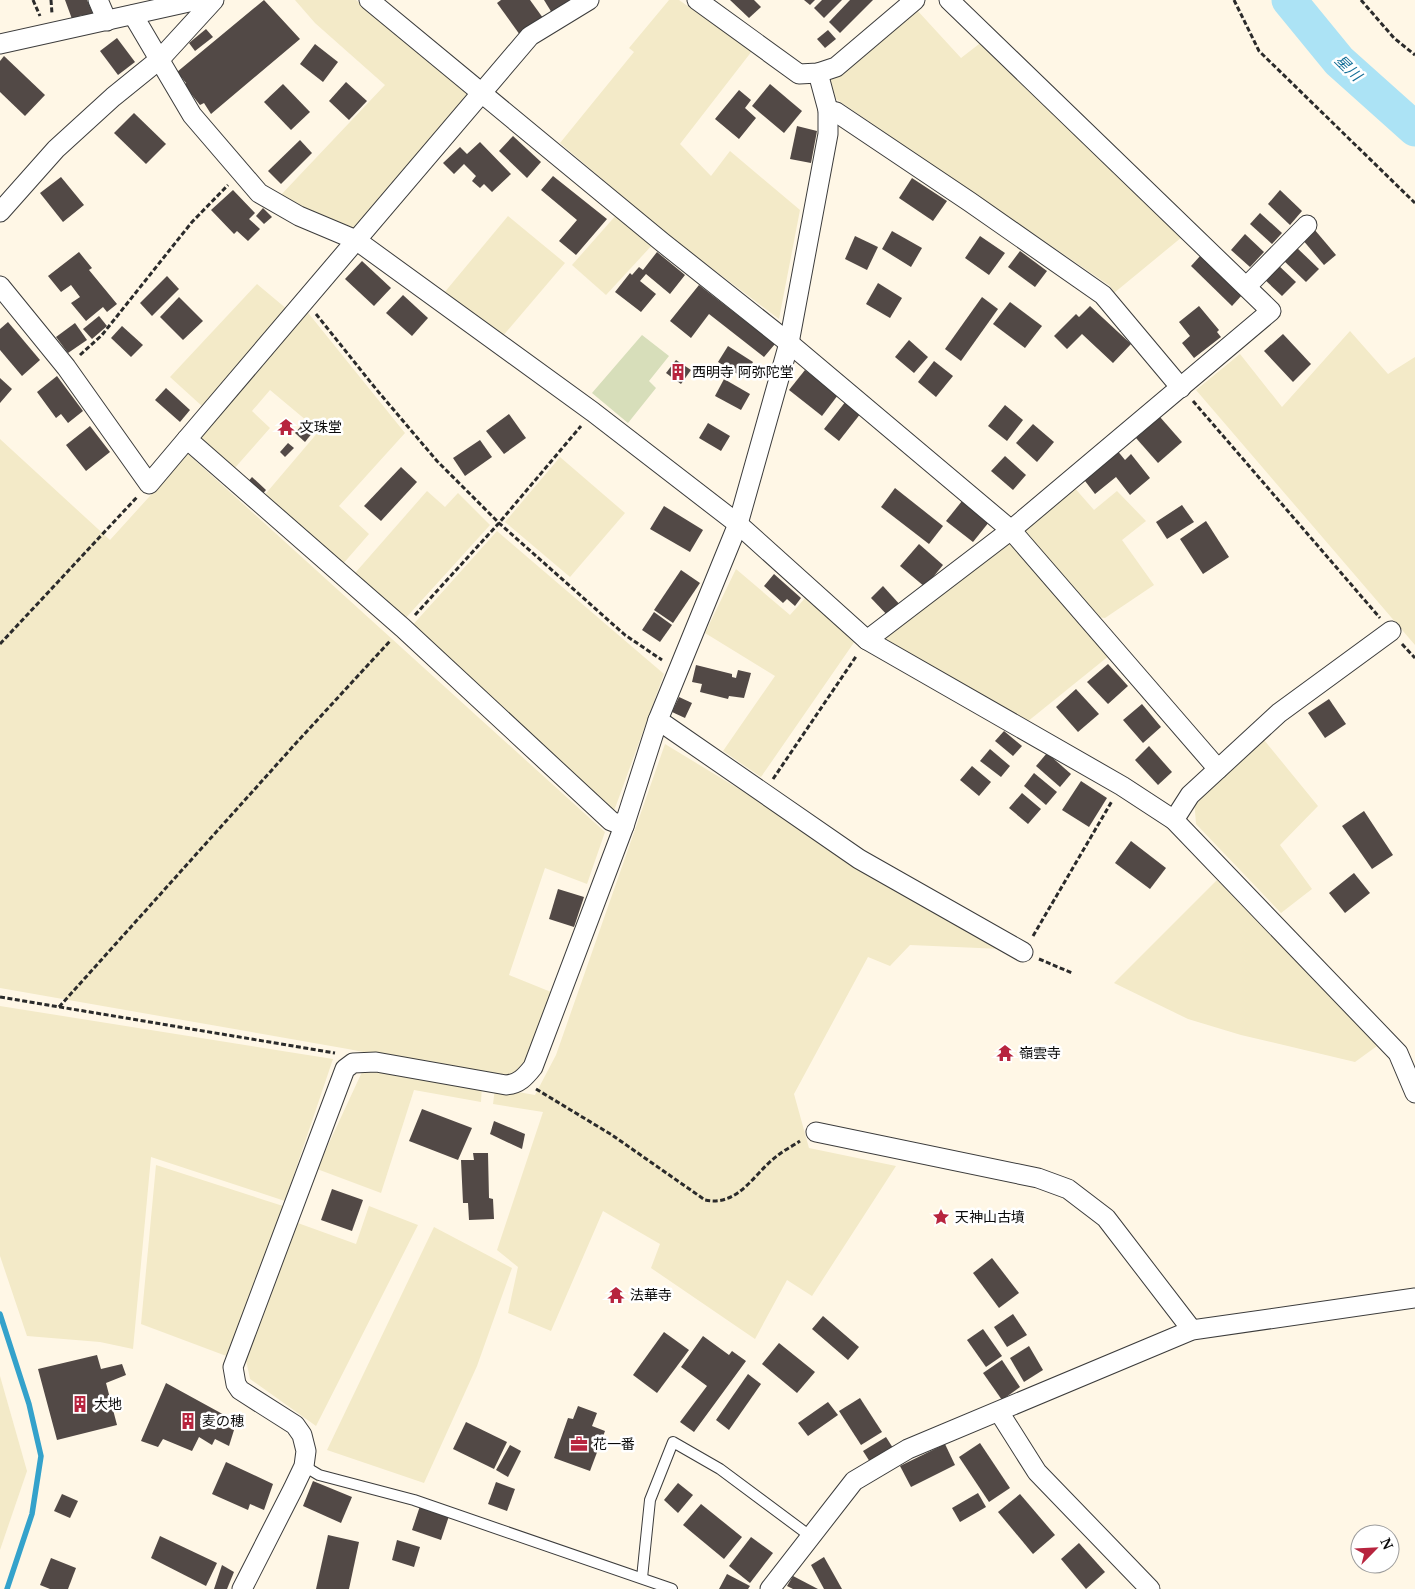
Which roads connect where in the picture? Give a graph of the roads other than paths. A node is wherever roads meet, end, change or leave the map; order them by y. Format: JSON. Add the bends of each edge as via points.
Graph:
{"nodes":[{"id":1,"x":98,"y":0,"type":"edge"},
{"id":2,"x":198,"y":0,"type":"edge"},
{"id":3,"x":214,"y":0,"type":"edge"},
{"id":4,"x":369,"y":0,"type":"edge"},
{"id":5,"x":589,"y":0,"type":"edge"},
{"id":6,"x":697,"y":0,"type":"edge"},
{"id":7,"x":915,"y":0,"type":"edge"},
{"id":8,"x":949,"y":0,"type":"edge"},
{"id":9,"x":133,"y":15,"type":"junction"},
{"id":10,"x":107,"y":20,"type":"junction"},
{"id":11,"x":0,"y":44,"type":"edge"},
{"id":12,"x":160,"y":59,"type":"junction"},
{"id":13,"x":818,"y":73,"type":"junction"},
{"id":14,"x":482,"y":92,"type":"junction"},
{"id":15,"x":828,"y":110,"type":"junction"},
{"id":16,"x":0,"y":212,"type":"edge"},
{"id":17,"x":1307,"y":225,"type":"dead end"},
{"id":18,"x":356,"y":240,"type":"junction"},
{"id":19,"x":0,"y":286,"type":"edge"},
{"id":20,"x":1247,"y":286,"type":"junction"},
{"id":21,"x":789,"y":343,"type":"junction"},
{"id":22,"x":1181,"y":388,"type":"junction"},
{"id":23,"x":187,"y":439,"type":"junction"},
{"id":24,"x":738,"y":524,"type":"junction"},
{"id":25,"x":1011,"y":530,"type":"junction"},
{"id":26,"x":1391,"y":631,"type":"road end"},
{"id":27,"x":867,"y":640,"type":"junction"},
{"id":28,"x":658,"y":720,"type":"junction"},
{"id":29,"x":1218,"y":769,"type":"junction"},
{"id":30,"x":1174,"y":820,"type":"junction"},
{"id":31,"x":624,"y":826,"type":"junction"},
{"id":32,"x":1023,"y":952,"type":"road end"},
{"id":33,"x":1415,"y":1093,"type":"edge"},
{"id":34,"x":816,"y":1132,"type":"road end"},
{"id":35,"x":1415,"y":1298,"type":"edge"},
{"id":36,"x":1192,"y":1330,"type":"junction"},
{"id":37,"x":999,"y":1412,"type":"junction"},
{"id":38,"x":304,"y":1466,"type":"junction"},
{"id":39,"x":810,"y":1536,"type":"junction"},
{"id":40,"x":642,"y":1578,"type":"junction"},
{"id":41,"x":242,"y":1589,"type":"edge"},
{"id":42,"x":672,"y":1589,"type":"edge"},
{"id":43,"x":770,"y":1589,"type":"edge"},
{"id":44,"x":1150,"y":1589,"type":"edge"}],
"edges":[{"from":1,"to":10,"type":"street"},
{"from":2,"to":9,"type":"street"},
{"from":3,"to":12,"type":"street"},
{"from":4,"to":14,"type":"street"},
{"from":5,"to":14,"type":"street","via":[[530,36]]},
{"from":6,"to":13,"type":"street","via":[[799,74]]},
{"from":7,"to":13,"type":"street","via":[[836,67]]},
{"from":8,"to":20,"type":"street"},
{"from":9,"to":10,"type":"street"},
{"from":9,"to":12,"type":"street"},
{"from":10,"to":11,"type":"street"},
{"from":12,"to":16,"type":"street","via":[[56,149]]},
{"from":12,"to":18,"type":"street","via":[[192,115],[259,193],[299,216]]},
{"from":13,"to":15,"type":"street"},
{"from":14,"to":18,"type":"street"},
{"from":14,"to":21,"type":"street"},
{"from":15,"to":21,"type":"street","via":[[828,134]]},
{"from":15,"to":22,"type":"street","via":[[836,112],[970,202],[1103,295]]},
{"from":17,"to":20,"type":"street"},
{"from":18,"to":23,"type":"street"},
{"from":18,"to":24,"type":"street","via":[[593,412]]},
{"from":19,"to":23,"type":"street","via":[[66,368],[149,484]]},
{"from":20,"to":22,"type":"street","via":[[1272,311]]},
{"from":21,"to":24,"type":"street"},
{"from":21,"to":25,"type":"street"},
{"from":22,"to":25,"type":"street"},
{"from":23,"to":31,"type":"street","via":[[403,628],[611,821]]},
{"from":24,"to":27,"type":"street"},
{"from":24,"to":28,"type":"street"},
{"from":25,"to":27,"type":"street"},
{"from":25,"to":29,"type":"street"},
{"from":26,"to":29,"type":"street","via":[[1279,713]]},
{"from":27,"to":30,"type":"street","via":[[1122,786]]},
{"from":28,"to":31,"type":"street"},
{"from":28,"to":32,"type":"street","via":[[859,859]]},
{"from":29,"to":30,"type":"street","via":[[1190,795]]},
{"from":30,"to":33,"type":"street","via":[[1398,1053]]},
{"from":31,"to":38,"type":"street","via":[[533,1067],[520,1081],[506,1085],[376,1062],[353,1062],[344,1069],[233,1367],[240,1390],[294,1425],[305,1443]]},
{"from":34,"to":36,"type":"street","via":[[1038,1178],[1068,1189],[1106,1218]]},
{"from":35,"to":36,"type":"street"},
{"from":36,"to":37,"type":"street"},
{"from":37,"to":39,"type":"street","via":[[908,1450],[854,1481]]},
{"from":37,"to":44,"type":"street","via":[[1037,1472]]},
{"from":38,"to":40,"type":"lane","via":[[319,1475],[414,1500]]},
{"from":38,"to":41,"type":"street"},
{"from":39,"to":40,"type":"lane","via":[[720,1469],[673,1442],[650,1500]]},
{"from":39,"to":43,"type":"street"},
{"from":40,"to":42,"type":"lane"}]}
